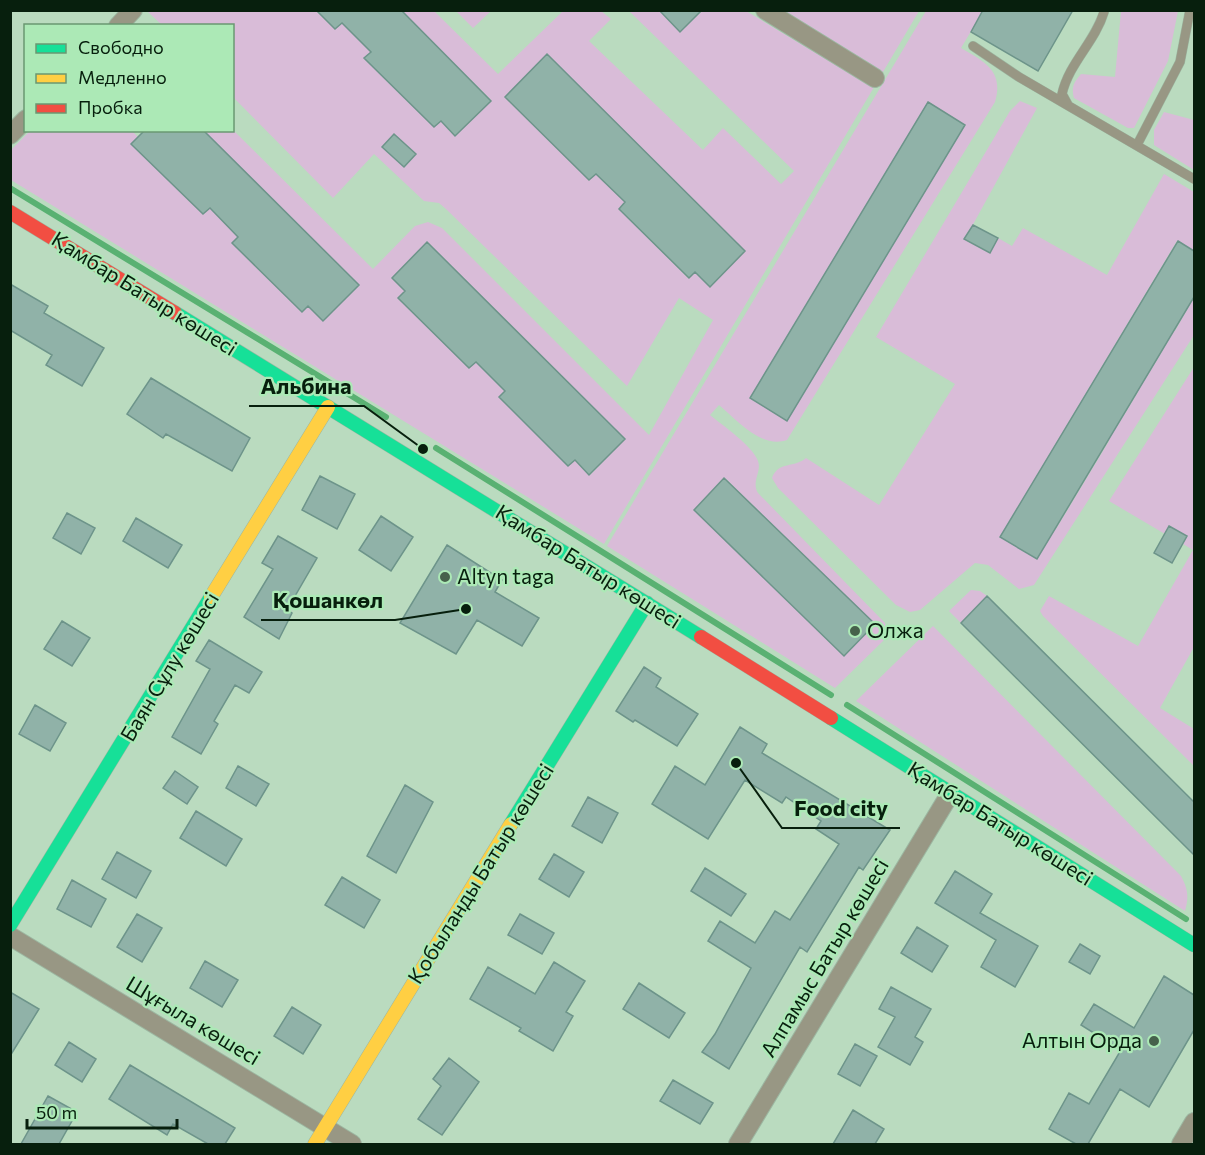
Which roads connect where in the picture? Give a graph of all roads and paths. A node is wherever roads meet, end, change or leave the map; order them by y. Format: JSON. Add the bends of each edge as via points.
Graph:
{"nodes":[{"id":1,"x":133,"y":10,"type":"edge"},
{"id":2,"x":765,"y":10,"type":"edge"},
{"id":3,"x":1190,"y":10,"type":"edge"},
{"id":4,"x":1104,"y":12,"type":"dead end"},
{"id":5,"x":120,"y":24,"type":"edge"},
{"id":6,"x":973,"y":46,"type":"dead end"},
{"id":7,"x":876,"y":78,"type":"dead end"},
{"id":8,"x":1070,"y":106,"type":"junction"},
{"id":9,"x":24,"y":121,"type":"edge"},
{"id":10,"x":10,"y":135,"type":"edge"},
{"id":11,"x":1137,"y":144,"type":"junction"},
{"id":12,"x":1194,"y":179,"type":"edge"},
{"id":13,"x":12,"y":215,"type":"edge"},
{"id":14,"x":328,"y":407,"type":"junction"},
{"id":15,"x":647,"y":603,"type":"junction"},
{"id":16,"x":950,"y":794,"type":"junction"},
{"id":17,"x":10,"y":925,"type":"edge"},
{"id":18,"x":10,"y":936,"type":"edge"},
{"id":19,"x":1194,"y":945,"type":"edge"},
{"id":20,"x":1194,"y":1122,"type":"edge"},
{"id":21,"x":325,"y":1128,"type":"junction"},
{"id":22,"x":315,"y":1144,"type":"edge"},
{"id":23,"x":352,"y":1144,"type":"edge"},
{"id":24,"x":738,"y":1144,"type":"edge"},
{"id":25,"x":1181,"y":1144,"type":"edge"}],
"edges":[{"from":1,"to":5,"type":"street"},
{"from":2,"to":7,"type":"street"},
{"from":3,"to":11,"type":"lane","via":[[1180,62]]},
{"from":4,"to":8,"type":"lane","via":[[1067,77],[1062,94]]},
{"from":6,"to":8,"type":"lane"},
{"from":8,"to":11,"type":"lane"},
{"from":9,"to":10,"type":"street"},
{"from":11,"to":12,"type":"lane"},
{"from":13,"to":14,"type":"main road","name":"Қамбар Батыр көшесі"},
{"from":14,"to":15,"type":"main road","name":"Қамбар Батыр көшесі"},
{"from":14,"to":17,"type":"main road","name":"Баян Сұлу көшесі"},
{"from":15,"to":16,"type":"main road","name":"Қамбар Батыр көшесі"},
{"from":15,"to":21,"type":"main road","name":"Қобыланды Батыр көшесі"},
{"from":16,"to":19,"type":"main road","name":"Қамбар Батыр көшесі"},
{"from":16,"to":24,"type":"street","name":"Алпамыс Батыр көшесі"},
{"from":18,"to":21,"type":"street","name":"Шұғыла көшесі"},
{"from":20,"to":25,"type":"street"},
{"from":21,"to":22,"type":"main road","name":"Қобыланды Батыр көшесі"},
{"from":21,"to":23,"type":"street","name":"Шұғыла көшесі"}]}
